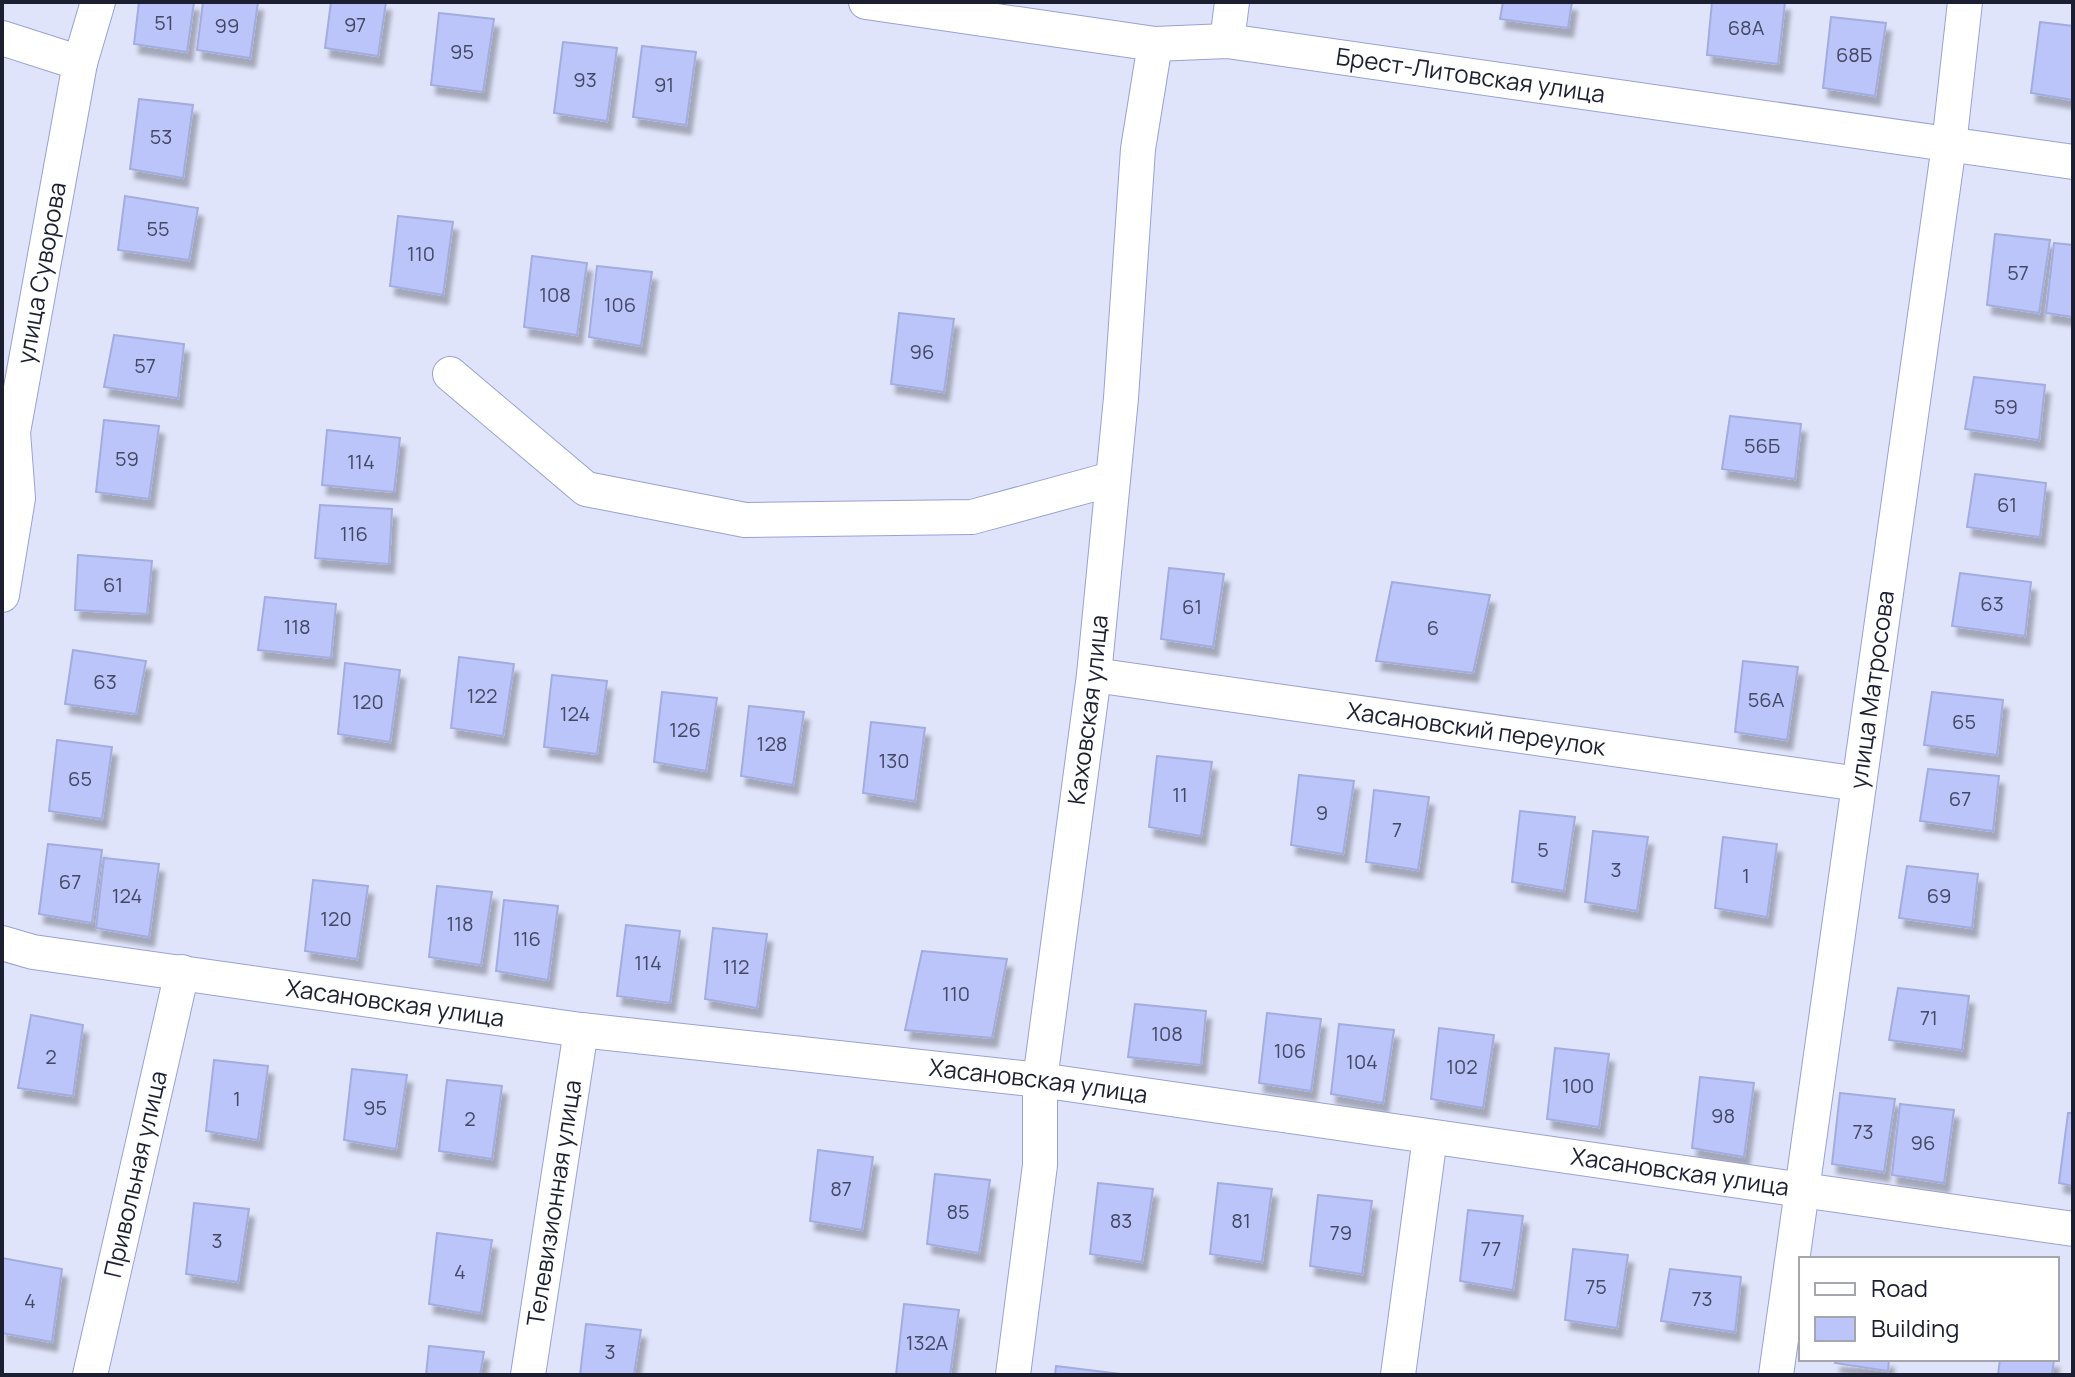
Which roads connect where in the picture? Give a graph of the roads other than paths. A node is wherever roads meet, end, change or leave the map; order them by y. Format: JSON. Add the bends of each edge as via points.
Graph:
{"nodes":[{"id":1,"x":98,"y":2,"type":"edge"},
{"id":2,"x":866,"y":2,"type":"edge"},
{"id":3,"x":1232,"y":2,"type":"edge"},
{"id":4,"x":1965,"y":2,"type":"edge"},
{"id":5,"x":2,"y":38,"type":"edge"},
{"id":6,"x":1227,"y":41,"type":"junction"},
{"id":7,"x":1155,"y":44,"type":"junction"},
{"id":8,"x":80,"y":63,"type":"junction"},
{"id":9,"x":1949,"y":145,"type":"junction"},
{"id":10,"x":2073,"y":162,"type":"edge"},
{"id":11,"x":450,"y":374,"type":"dead end"},
{"id":12,"x":7,"y":431,"type":"edge"},
{"id":13,"x":1112,"y":479,"type":"junction"},
{"id":14,"x":2,"y":595,"type":"edge"},
{"id":15,"x":1094,"y":675,"type":"junction"},
{"id":16,"x":1859,"y":784,"type":"junction"},
{"id":17,"x":2,"y":943,"type":"edge"},
{"id":18,"x":182,"y":972,"type":"junction"},
{"id":19,"x":581,"y":1030,"type":"junction"},
{"id":20,"x":1040,"y":1080,"type":"junction"},
{"id":21,"x":1430,"y":1137,"type":"junction"},
{"id":22,"x":1800,"y":1191,"type":"junction"},
{"id":23,"x":2073,"y":1229,"type":"edge"},
{"id":24,"x":90,"y":1375,"type":"edge"},
{"id":25,"x":528,"y":1375,"type":"edge"},
{"id":26,"x":1013,"y":1375,"type":"edge"},
{"id":27,"x":1398,"y":1375,"type":"edge"},
{"id":28,"x":1776,"y":1375,"type":"edge"}],
"edges":[{"from":1,"to":8,"type":"street","name":"улица Суворова"},
{"from":2,"to":7,"type":"street","name":"Брест-Литовская улица"},
{"from":3,"to":6,"type":"street"},
{"from":4,"to":9,"type":"street","name":"улица Матросова"},
{"from":5,"to":8,"type":"street"},
{"from":6,"to":7,"type":"street","name":"Брест-Литовская улица"},
{"from":6,"to":9,"type":"street","name":"Брест-Литовская улица"},
{"from":7,"to":13,"type":"street","name":"Каховская улица","via":[[1138,149]]},
{"from":8,"to":12,"type":"street","name":"улица Суворова"},
{"from":9,"to":10,"type":"street","name":"Брест-Литовская улица"},
{"from":9,"to":16,"type":"street","name":"улица Матросова"},
{"from":11,"to":13,"type":"street","via":[[586,489],[745,520],[972,517]]},
{"from":12,"to":14,"type":"street","name":"улица Суворова","via":[[18,498]]},
{"from":13,"to":15,"type":"street","name":"Каховская улица"},
{"from":15,"to":16,"type":"street","name":"Хасановский переулок"},
{"from":15,"to":20,"type":"street","name":"Каховская улица"},
{"from":16,"to":22,"type":"street","name":"улица Матросова"},
{"from":17,"to":18,"type":"street","name":"Хасановская улица"},
{"from":18,"to":19,"type":"street","name":"Хасановская улица"},
{"from":18,"to":24,"type":"street","name":"Привольная улица"},
{"from":19,"to":20,"type":"street","name":"Хасановская улица"},
{"from":19,"to":25,"type":"street","name":"Телевизионная улица"},
{"from":20,"to":21,"type":"street","name":"Хасановская улица"},
{"from":20,"to":26,"type":"street","name":"Каховская улица","via":[[1040,1165]]},
{"from":21,"to":22,"type":"street","name":"Хасановская улица"},
{"from":21,"to":27,"type":"street"},
{"from":22,"to":23,"type":"street","name":"Хасановская улица"},
{"from":22,"to":28,"type":"street","name":"улица Матросова"}]}
